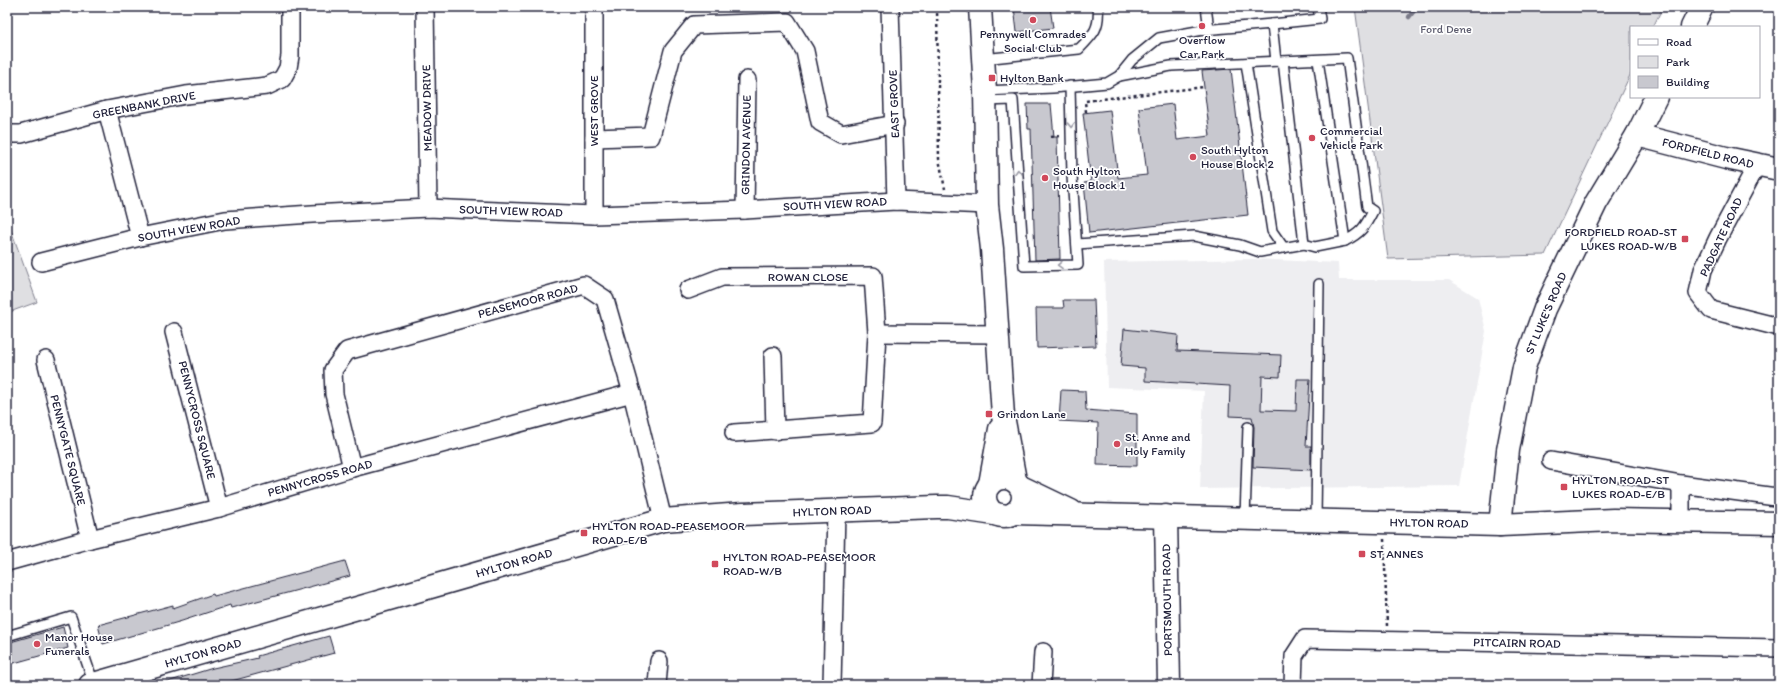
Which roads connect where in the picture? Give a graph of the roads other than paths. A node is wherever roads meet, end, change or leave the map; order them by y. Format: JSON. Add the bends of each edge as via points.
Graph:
{"nodes":[{"id":1,"x":290,"y":7,"type":"edge"},
{"id":2,"x":425,"y":7,"type":"edge"},
{"id":3,"x":594,"y":7,"type":"edge"},
{"id":4,"x":890,"y":7,"type":"edge"},
{"id":5,"x":980,"y":7,"type":"edge"},
{"id":6,"x":1098,"y":7,"type":"edge"},
{"id":7,"x":1206,"y":7,"type":"edge"},
{"id":8,"x":1318,"y":7,"type":"edge"},
{"id":9,"x":1702,"y":7,"type":"edge"},
{"id":10,"x":1272,"y":24,"type":"junction"},
{"id":11,"x":1692,"y":26,"type":"edge"},
{"id":12,"x":1209,"y":29,"type":"junction"},
{"id":13,"x":983,"y":59,"type":"junction"},
{"id":14,"x":1318,"y":60,"type":"junction"},
{"id":15,"x":1280,"y":61,"type":"junction"},
{"id":16,"x":1246,"y":63,"type":"junction"},
{"id":17,"x":1119,"y":76,"type":"junction"},
{"id":18,"x":747,"y":80,"type":"dead end"},
{"id":19,"x":1070,"y":86,"type":"junction"},
{"id":20,"x":985,"y":96,"type":"junction"},
{"id":21,"x":1656,"y":98,"type":"edge"},
{"id":22,"x":107,"y":110,"type":"junction"},
{"id":23,"x":895,"y":124,"type":"junction"},
{"id":24,"x":7,"y":134,"type":"edge"},
{"id":25,"x":1637,"y":135,"type":"junction"},
{"id":26,"x":594,"y":138,"type":"junction"},
{"id":27,"x":1758,"y":165,"type":"junction"},
{"id":28,"x":1779,"y":170,"type":"edge"},
{"id":29,"x":896,"y":201,"type":"junction"},
{"id":30,"x":987,"y":205,"type":"junction"},
{"id":31,"x":428,"y":208,"type":"junction"},
{"id":32,"x":745,"y":210,"type":"junction"},
{"id":33,"x":594,"y":214,"type":"junction"},
{"id":34,"x":140,"y":237,"type":"junction"},
{"id":35,"x":1345,"y":241,"type":"junction"},
{"id":36,"x":1077,"y":244,"type":"junction"},
{"id":37,"x":1304,"y":244,"type":"junction"},
{"id":38,"x":1284,"y":248,"type":"junction"},
{"id":39,"x":41,"y":262,"type":"dead end"},
{"id":40,"x":1319,"y":284,"type":"dead end"},
{"id":41,"x":688,"y":290,"type":"dead end"},
{"id":42,"x":1779,"y":327,"type":"edge"},
{"id":43,"x":174,"y":332,"type":"dead end"},
{"id":44,"x":877,"y":333,"type":"junction"},
{"id":45,"x":997,"y":334,"type":"junction"},
{"id":46,"x":772,"y":356,"type":"dead end"},
{"id":47,"x":46,"y":360,"type":"dead end"},
{"id":48,"x":632,"y":393,"type":"junction"},
{"id":49,"x":1003,"y":416,"type":"junction"},
{"id":50,"x":1248,"y":427,"type":"dead end"},
{"id":51,"x":775,"y":431,"type":"junction"},
{"id":52,"x":734,"y":433,"type":"dead end"},
{"id":53,"x":1551,"y":461,"type":"dead end"},
{"id":54,"x":352,"y":468,"type":"junction"},
{"id":55,"x":1018,"y":484,"type":"junction"},
{"id":56,"x":1682,"y":484,"type":"junction"},
{"id":57,"x":988,"y":487,"type":"junction"},
{"id":58,"x":1776,"y":497,"type":"dead end"},
{"id":59,"x":948,"y":507,"type":"junction"},
{"id":60,"x":219,"y":508,"type":"junction"},
{"id":61,"x":836,"y":511,"type":"junction"},
{"id":62,"x":1008,"y":514,"type":"junction"},
{"id":63,"x":1078,"y":514,"type":"junction"},
{"id":64,"x":1166,"y":516,"type":"junction"},
{"id":65,"x":1245,"y":518,"type":"junction"},
{"id":66,"x":664,"y":520,"type":"junction"},
{"id":67,"x":1316,"y":520,"type":"junction"},
{"id":68,"x":1681,"y":521,"type":"junction"},
{"id":69,"x":1779,"y":523,"type":"edge"},
{"id":70,"x":1500,"y":525,"type":"junction"},
{"id":71,"x":90,"y":539,"type":"junction"},
{"id":72,"x":7,"y":562,"type":"edge"},
{"id":73,"x":7,"y":636,"type":"edge"},
{"id":74,"x":1779,"y":648,"type":"edge"},
{"id":75,"x":1043,"y":652,"type":"dead end"},
{"id":76,"x":660,"y":661,"type":"dead end"},
{"id":77,"x":92,"y":685,"type":"edge"},
{"id":78,"x":657,"y":685,"type":"edge"},
{"id":79,"x":832,"y":685,"type":"edge"},
{"id":80,"x":1041,"y":685,"type":"edge"},
{"id":81,"x":1169,"y":685,"type":"edge"},
{"id":82,"x":1293,"y":685,"type":"edge"}],
"edges":[{"from":1,"to":22,"type":"street","name":"GREENBANK DRIVE","via":[[290,56],[288,68],[282,79],[267,86],[186,95]]},
{"from":2,"to":31,"type":"street","name":"MEADOW DRIVE"},
{"from":3,"to":26,"type":"street","name":"WEST GROVE"},
{"from":4,"to":23,"type":"street","name":"EAST GROVE"},
{"from":5,"to":13,"type":"street"},
{"from":6,"to":13,"type":"lane","via":[[1099,21],[1091,38],[1079,49]]},
{"from":7,"to":12,"type":"lane"},
{"from":8,"to":10,"type":"lane","via":[[1320,19]]},
{"from":9,"to":11,"type":"street"},
{"from":10,"to":12,"type":"lane"},
{"from":10,"to":15,"type":"lane"},
{"from":12,"to":17,"type":"lane","via":[[1159,38],[1132,60]]},
{"from":13,"to":20,"type":"street"},
{"from":14,"to":15,"type":"lane"},
{"from":14,"to":35,"type":"lane"},
{"from":14,"to":35,"type":"lane","via":[[1347,58],[1367,207],[1373,211],[1366,227]]},
{"from":15,"to":16,"type":"lane"},
{"from":15,"to":37,"type":"lane"},
{"from":16,"to":17,"type":"lane","via":[[1171,66]]},
{"from":16,"to":38,"type":"lane","via":[[1272,230]]},
{"from":17,"to":19,"type":"lane","via":[[1107,83]]},
{"from":18,"to":32,"type":"street","name":"GRINDON AVENUE"},
{"from":19,"to":20,"type":"lane"},
{"from":19,"to":36,"type":"lane","one_way":true},
{"from":20,"to":30,"type":"street"},
{"from":36,"to":20,"type":"lane","one_way":true,"via":[[1078,265],[1024,266],[1013,100]]},
{"from":21,"to":25,"type":"street","name":"ST LUKE'S ROAD"},
{"from":22,"to":24,"type":"street","name":"GREENBANK DRIVE","via":[[21,134]]},
{"from":22,"to":34,"type":"street"},
{"from":23,"to":26,"type":"street","via":[[841,134],[820,122],[805,51],[787,22],[694,25],[672,51],[651,136]]},
{"from":23,"to":29,"type":"street","name":"EAST GROVE"},
{"from":25,"to":27,"type":"street","name":"FORDFIELD ROAD"},
{"from":25,"to":70,"type":"street","name":"ST LUKE'S ROAD","via":[[1596,202],[1545,309],[1524,367],[1508,450]]},
{"from":26,"to":33,"type":"street","name":"WEST GROVE"},
{"from":27,"to":28,"type":"street","name":"FORDFIELD ROAD"},
{"from":27,"to":42,"type":"street","name":"PADGATE ROAD","via":[[1703,270],[1698,294],[1711,310]]},
{"from":29,"to":30,"type":"street","name":"SOUTH VIEW ROAD"},
{"from":29,"to":32,"type":"street","name":"SOUTH VIEW ROAD"},
{"from":30,"to":45,"type":"street"},
{"from":31,"to":33,"type":"street","name":"SOUTH VIEW ROAD"},
{"from":31,"to":34,"type":"street","name":"SOUTH VIEW ROAD","via":[[225,220]]},
{"from":32,"to":33,"type":"street","name":"SOUTH VIEW ROAD"},
{"from":34,"to":39,"type":"street","name":"SOUTH VIEW ROAD"},
{"from":35,"to":37,"type":"lane","via":[[1315,247]]},
{"from":36,"to":38,"type":"lane","via":[[1194,236],[1240,245],[1260,252]]},
{"from":37,"to":38,"type":"lane"},
{"from":40,"to":67,"type":"lane"},
{"from":41,"to":44,"type":"street","name":"ROWAN CLOSE","via":[[722,277],[873,276]]},
{"from":43,"to":60,"type":"street","name":"PENNYCROSS SQUARE"},
{"from":44,"to":45,"type":"street"},
{"from":44,"to":51,"type":"street","name":"ROWAN CLOSE","via":[[872,423]]},
{"from":45,"to":49,"type":"street"},
{"from":46,"to":51,"type":"street"},
{"from":47,"to":71,"type":"street","name":"PENNYGATE SQUARE"},
{"from":48,"to":54,"type":"street","name":"PENNYCROSS ROAD"},
{"from":48,"to":54,"type":"street","name":"PEASEMOOR ROAD","via":[[605,299],[584,285],[347,351],[333,370],[334,394]]},
{"from":48,"to":66,"type":"street","name":"PEASEMOOR ROAD"},
{"from":49,"to":55,"type":"street"},
{"from":49,"to":57,"type":"street"},
{"from":50,"to":65,"type":"lane"},
{"from":51,"to":52,"type":"street","name":"ROWAN CLOSE"},
{"from":53,"to":56,"type":"street"},
{"from":54,"to":60,"type":"street","name":"PENNYCROSS ROAD"},
{"from":55,"to":57,"type":"street","via":[[1008,478],[999,478]]},
{"from":55,"to":62,"type":"street","via":[[1024,497],[1022,503]]},
{"from":55,"to":63,"type":"street","name":"HYLTON ROAD"},
{"from":56,"to":58,"type":"street"},
{"from":56,"to":68,"type":"street"},
{"from":57,"to":59,"type":"street","name":"HYLTON ROAD"},
{"from":57,"to":62,"type":"street","via":[[985,496],[990,510]]},
{"from":59,"to":61,"type":"street","name":"HYLTON ROAD"},
{"from":59,"to":62,"type":"street","name":"HYLTON ROAD"},
{"from":60,"to":71,"type":"street","name":"PENNYCROSS ROAD"},
{"from":61,"to":66,"type":"street","name":"HYLTON ROAD"},
{"from":61,"to":79,"type":"street"},
{"from":62,"to":63,"type":"street","name":"HYLTON ROAD"},
{"from":63,"to":64,"type":"street","name":"HYLTON ROAD"},
{"from":64,"to":65,"type":"street","name":"HYLTON ROAD"},
{"from":64,"to":81,"type":"street","name":"PORTSMOUTH ROAD"},
{"from":65,"to":67,"type":"street","name":"HYLTON ROAD"},
{"from":66,"to":77,"type":"street","name":"HYLTON ROAD"},
{"from":67,"to":70,"type":"street","name":"HYLTON ROAD"},
{"from":68,"to":69,"type":"street","name":"HYLTON ROAD"},
{"from":68,"to":70,"type":"street","name":"HYLTON ROAD","via":[[1612,520]]},
{"from":71,"to":72,"type":"street","name":"PENNYCROSS ROAD"},
{"from":73,"to":77,"type":"lane","via":[[71,617]]},
{"from":74,"to":82,"type":"street","name":"PITCAIRN ROAD","via":[[1305,639],[1294,656]]},
{"from":75,"to":80,"type":"street"},
{"from":76,"to":78,"type":"street"}]}
